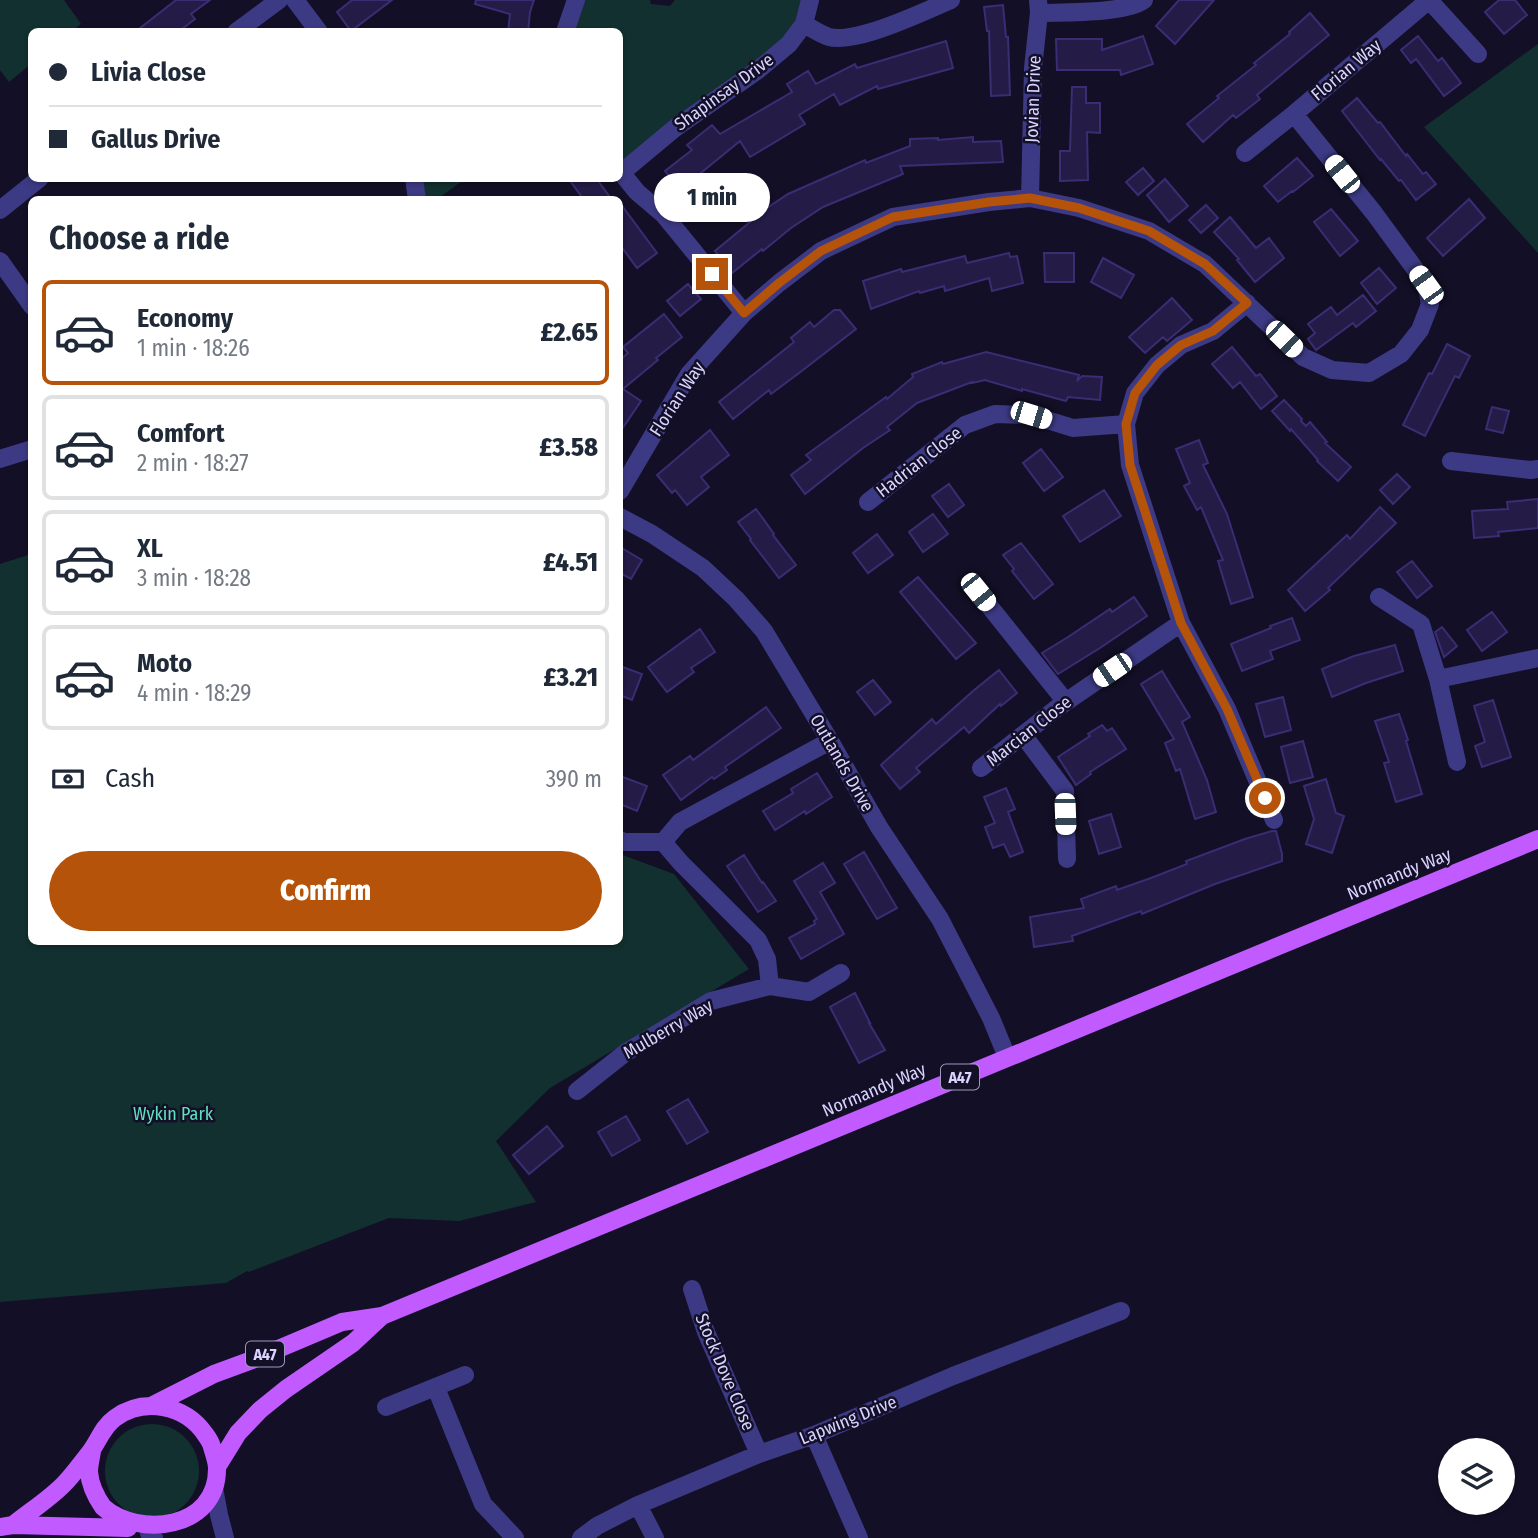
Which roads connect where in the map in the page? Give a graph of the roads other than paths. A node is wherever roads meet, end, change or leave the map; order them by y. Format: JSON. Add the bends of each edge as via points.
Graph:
{"nodes":[{"id":1,"x":279,"y":0,"type":"edge"},
{"id":2,"x":295,"y":0,"type":"edge"},
{"id":3,"x":576,"y":0,"type":"edge"},
{"id":4,"x":810,"y":0,"type":"edge"},
{"id":5,"x":951,"y":0,"type":"edge"},
{"id":6,"x":1143,"y":0,"type":"edge"},
{"id":7,"x":1429,"y":0,"type":"edge"},
{"id":8,"x":1038,"y":7,"type":"edge"},
{"id":9,"x":804,"y":24,"type":"junction"},
{"id":10,"x":241,"y":28,"type":"edge"},
{"id":11,"x":316,"y":28,"type":"edge"},
{"id":12,"x":566,"y":28,"type":"edge"},
{"id":13,"x":1478,"y":54,"type":"dead end"},
{"id":14,"x":1294,"y":114,"type":"junction"},
{"id":15,"x":1245,"y":153,"type":"dead end"},
{"id":16,"x":623,"y":170,"type":"edge"},
{"id":17,"x":623,"y":176,"type":"edge"},
{"id":18,"x":35,"y":182,"type":"edge"},
{"id":19,"x":1030,"y":198,"type":"junction"},
{"id":20,"x":0,"y":210,"type":"edge"},
{"id":21,"x":0,"y":261,"type":"edge"},
{"id":22,"x":28,"y":300,"type":"edge"},
{"id":23,"x":1247,"y":303,"type":"junction"},
{"id":24,"x":744,"y":313,"type":"junction"},
{"id":25,"x":1126,"y":424,"type":"junction"},
{"id":26,"x":28,"y":450,"type":"edge"},
{"id":27,"x":0,"y":459,"type":"edge"},
{"id":28,"x":1451,"y":461,"type":"dead end"},
{"id":29,"x":1538,"y":469,"type":"edge"},
{"id":30,"x":623,"y":486,"type":"edge"},
{"id":31,"x":868,"y":502,"type":"dead end"},
{"id":32,"x":623,"y":519,"type":"edge"},
{"id":33,"x":978,"y":592,"type":"dead end"},
{"id":34,"x":1378,"y":597,"type":"dead end"},
{"id":35,"x":1181,"y":623,"type":"junction"},
{"id":36,"x":1538,"y":658,"type":"edge"},
{"id":37,"x":1438,"y":679,"type":"junction"},
{"id":38,"x":1066,"y":702,"type":"junction"},
{"id":39,"x":1023,"y":735,"type":"junction"},
{"id":40,"x":830,"y":741,"type":"junction"},
{"id":41,"x":1457,"y":762,"type":"dead end"},
{"id":42,"x":981,"y":768,"type":"dead end"},
{"id":43,"x":1274,"y":820,"type":"dead end"},
{"id":44,"x":1538,"y":839,"type":"edge"},
{"id":45,"x":623,"y":842,"type":"edge"},
{"id":46,"x":663,"y":842,"type":"junction"},
{"id":47,"x":1067,"y":859,"type":"dead end"},
{"id":48,"x":841,"y":973,"type":"dead end"},
{"id":49,"x":770,"y":986,"type":"junction"},
{"id":50,"x":1007,"y":1057,"type":"junction"},
{"id":51,"x":577,"y":1091,"type":"dead end"},
{"id":52,"x":692,"y":1290,"type":"dead end"},
{"id":53,"x":1121,"y":1311,"type":"dead end"},
{"id":54,"x":382,"y":1316,"type":"junction"},
{"id":55,"x":465,"y":1375,"type":"dead end"},
{"id":56,"x":436,"y":1388,"type":"junction"},
{"id":57,"x":153,"y":1405,"type":"junction"},
{"id":58,"x":386,"y":1406,"type":"dead end"},
{"id":59,"x":814,"y":1434,"type":"junction"},
{"id":60,"x":92,"y":1451,"type":"junction"},
{"id":61,"x":760,"y":1454,"type":"junction"},
{"id":62,"x":217,"y":1468,"type":"junction"},
{"id":63,"x":214,"y":1488,"type":"junction"},
{"id":64,"x":639,"y":1504,"type":"junction"},
{"id":65,"x":6,"y":1526,"type":"edge"},
{"id":66,"x":128,"y":1528,"type":"junction"},
{"id":67,"x":151,"y":1536,"type":"edge"},
{"id":68,"x":225,"y":1538,"type":"edge"},
{"id":69,"x":515,"y":1538,"type":"edge"},
{"id":70,"x":581,"y":1538,"type":"edge"},
{"id":71,"x":655,"y":1538,"type":"edge"},
{"id":72,"x":859,"y":1538,"type":"edge"}],
"edges":[{"from":1,"to":10,"type":"street"},
{"from":2,"to":11,"type":"street"},
{"from":3,"to":12,"type":"street"},
{"from":4,"to":9,"type":"street","name":"Shapinsay Drive"},
{"from":5,"to":9,"type":"street","via":[[844,38],[828,37]]},
{"from":6,"to":8,"type":"street","via":[[1110,10]]},
{"from":7,"to":13,"type":"street"},
{"from":7,"to":14,"type":"street","name":"Florian Way"},
{"from":8,"to":19,"type":"street","name":"Jovian Drive"},
{"from":9,"to":16,"type":"street","name":"Shapinsay Drive","via":[[789,44],[758,70]]},
{"from":14,"to":15,"type":"street"},
{"from":14,"to":23,"type":"street","name":"Florian Way","via":[[1426,285],[1430,304],[1420,330],[1401,354],[1369,373],[1332,370],[1303,357]]},
{"from":17,"to":24,"type":"street","via":[[664,215]]},
{"from":18,"to":20,"type":"street"},
{"from":19,"to":23,"type":"street","name":"Florian Way","via":[[1149,231],[1205,264]]},
{"from":19,"to":24,"type":"street","name":"Florian Way","via":[[893,217],[821,251]]},
{"from":21,"to":22,"type":"street"},
{"from":23,"to":25,"type":"street","via":[[1213,331],[1181,345],[1157,365],[1135,393]]},
{"from":24,"to":30,"type":"street","name":"Florian Way","via":[[689,374]]},
{"from":25,"to":31,"type":"street","name":"Hadrian Close","via":[[1073,428],[1031,415],[995,414],[965,425]]},
{"from":25,"to":35,"type":"street","via":[[1130,465]]},
{"from":26,"to":27,"type":"street"},
{"from":28,"to":29,"type":"street"},
{"from":32,"to":40,"type":"street","name":"Outlands Drive","via":[[704,568],[736,599],[764,631]]},
{"from":33,"to":38,"type":"street"},
{"from":34,"to":37,"type":"street","via":[[1421,624]]},
{"from":35,"to":38,"type":"street","name":"Marcian Close"},
{"from":35,"to":43,"type":"street","via":[[1227,709]]},
{"from":36,"to":37,"type":"street"},
{"from":37,"to":41,"type":"street"},
{"from":38,"to":39,"type":"street","name":"Marcian Close"},
{"from":39,"to":42,"type":"street","name":"Marcian Close"},
{"from":39,"to":47,"type":"street","via":[[1065,791]]},
{"from":40,"to":46,"type":"street","via":[[680,822]]},
{"from":40,"to":50,"type":"street","name":"Outlands Drive","via":[[879,827],[940,919]]},
{"from":44,"to":50,"type":"main road","name":"Normandy Way","number":"A47"},
{"from":45,"to":46,"type":"street"},
{"from":46,"to":49,"type":"street","via":[[758,940],[767,959]]},
{"from":48,"to":49,"type":"street","name":"Mulberry Way","via":[[809,992]]},
{"from":49,"to":51,"type":"street","name":"Mulberry Way","via":[[710,1001],[625,1053]]},
{"from":50,"to":54,"type":"main road","name":"Normandy Way","number":"A47"},
{"from":52,"to":61,"type":"street","name":"Stock Dove Close"},
{"from":53,"to":59,"type":"street","name":"Lapwing Drive"},
{"from":54,"to":57,"type":"main road","name":"Normandy Way","number":"A47","via":[[342,1322],[214,1374]]},
{"from":54,"to":62,"type":"main road","name":"Normandy Way","number":"A47","via":[[353,1343],[260,1410],[237,1433]]},
{"from":55,"to":56,"type":"street"},
{"from":56,"to":58,"type":"street"},
{"from":56,"to":69,"type":"street","via":[[484,1504]]},
{"from":57,"to":60,"type":"main road","via":[[115,1418]]},
{"from":57,"to":62,"type":"main road","via":[[177,1410],[198,1423],[212,1444]]},
{"from":59,"to":61,"type":"street","name":"Lapwing Drive"},
{"from":59,"to":72,"type":"street"},
{"from":60,"to":65,"type":"main road","via":[[63,1485]]},
{"from":60,"to":66,"type":"main road","via":[[89,1474],[95,1497],[109,1516]]},
{"from":61,"to":64,"type":"street","name":"Lapwing Drive"},
{"from":62,"to":63,"type":"main road"},
{"from":63,"to":67,"type":"main road","via":[[205,1507],[190,1522]]},
{"from":63,"to":68,"type":"street"},
{"from":64,"to":70,"type":"street","name":"Lapwing Drive"},
{"from":64,"to":71,"type":"street"},
{"from":65,"to":66,"type":"main road"},
{"from":66,"to":67,"type":"main road"}]}
